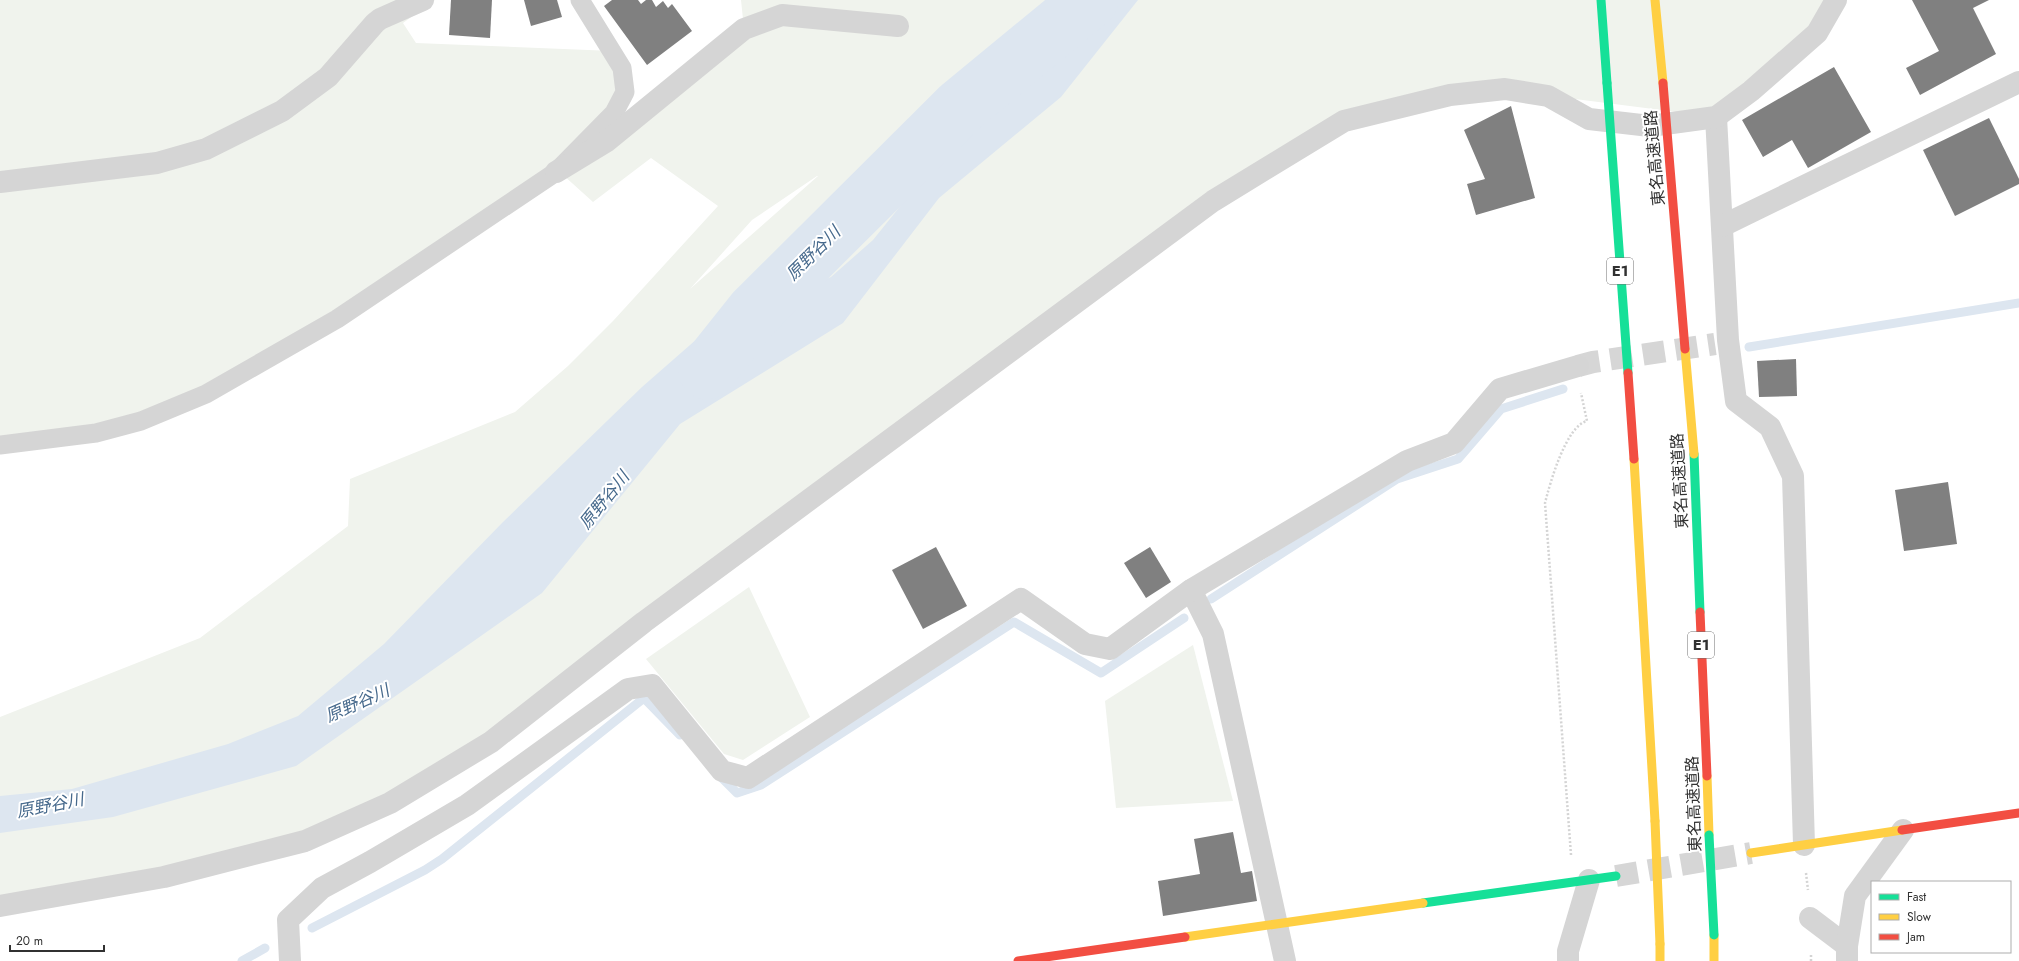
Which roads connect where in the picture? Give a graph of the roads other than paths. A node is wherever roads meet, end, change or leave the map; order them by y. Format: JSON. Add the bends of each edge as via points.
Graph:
{"nodes":[{"id":1,"x":423,"y":0,"type":"edge"},
{"id":2,"x":580,"y":0,"type":"edge"},
{"id":3,"x":1601,"y":0,"type":"edge"},
{"id":4,"x":1655,"y":0,"type":"edge"},
{"id":5,"x":1836,"y":0,"type":"edge"},
{"id":6,"x":898,"y":26,"type":"dead end"},
{"id":7,"x":2019,"y":82,"type":"edge"},
{"id":8,"x":1716,"y":117,"type":"junction"},
{"id":9,"x":556,"y":172,"type":"junction"},
{"id":10,"x":0,"y":182,"type":"edge"},
{"id":11,"x":1722,"y":226,"type":"junction"},
{"id":12,"x":1577,"y":367,"type":"tunnel mouth"},
{"id":13,"x":0,"y":445,"type":"edge"},
{"id":14,"x":1191,"y":590,"type":"junction"},
{"id":15,"x":2019,"y":813,"type":"edge"},
{"id":16,"x":1903,"y":830,"type":"junction"},
{"id":17,"x":1804,"y":845,"type":"junction"},
{"id":18,"x":1751,"y":853,"type":"tunnel mouth"},
{"id":19,"x":1616,"y":876,"type":"tunnel mouth"},
{"id":20,"x":1581,"y":881,"type":"junction"},
{"id":21,"x":0,"y":906,"type":"edge"},
{"id":22,"x":1810,"y":918,"type":"dead end"},
{"id":23,"x":1278,"y":924,"type":"junction"},
{"id":24,"x":1847,"y":954,"type":"edge"},
{"id":25,"x":290,"y":961,"type":"edge"},
{"id":26,"x":1018,"y":961,"type":"edge"},
{"id":27,"x":1285,"y":961,"type":"edge"},
{"id":28,"x":1568,"y":961,"type":"edge"},
{"id":29,"x":1660,"y":961,"type":"edge"},
{"id":30,"x":1714,"y":961,"type":"edge"}],
"edges":[{"from":1,"to":10,"type":"street","via":[[380,19],[328,77],[282,111],[206,149],[157,163]]},
{"from":2,"to":9,"type":"lane","via":[[622,68],[625,92],[614,113]]},
{"from":3,"to":29,"type":"main road","number":"E1","bridge":true,"via":[[1634,459],[1655,821]]},
{"from":4,"to":30,"type":"main road","name":"東名高速道路","number":"E1","bridge":true,"via":[[1694,454]]},
{"from":5,"to":8,"type":"street","via":[[1817,33],[1751,91]]},
{"from":6,"to":9,"type":"street","via":[[782,15],[744,29],[607,141]]},
{"from":7,"to":11,"type":"street"},
{"from":8,"to":11,"type":"street"},
{"from":8,"to":21,"type":"street","via":[[1650,126],[1589,119],[1548,96],[1505,89],[1450,95],[1344,121],[1213,200],[633,631],[491,742],[390,803],[305,841],[164,877]]},
{"from":9,"to":13,"type":"lane","via":[[337,319],[206,394],[141,421],[96,433]]},
{"from":11,"to":17,"type":"street","via":[[1722,342],[1736,401],[1770,427],[1793,476]]},
{"from":12,"to":14,"type":"street","via":[[1500,389],[1454,443],[1406,461]]},
{"from":14,"to":23,"type":"street","via":[[1213,634]]},
{"from":14,"to":25,"type":"street","via":[[1110,649],[1085,644],[1021,599],[748,778],[722,771],[652,685],[628,689],[467,805],[322,888],[288,920]]},
{"from":15,"to":16,"type":"main road"},
{"from":16,"to":17,"type":"main road"},
{"from":16,"to":24,"type":"street","via":[[1854,896]]},
{"from":17,"to":18,"type":"main road"},
{"from":19,"to":20,"type":"main road"},
{"from":20,"to":23,"type":"main road"},
{"from":20,"to":28,"type":"street"},
{"from":22,"to":24,"type":"street"},
{"from":23,"to":26,"type":"main road"},
{"from":23,"to":27,"type":"street"}]}
